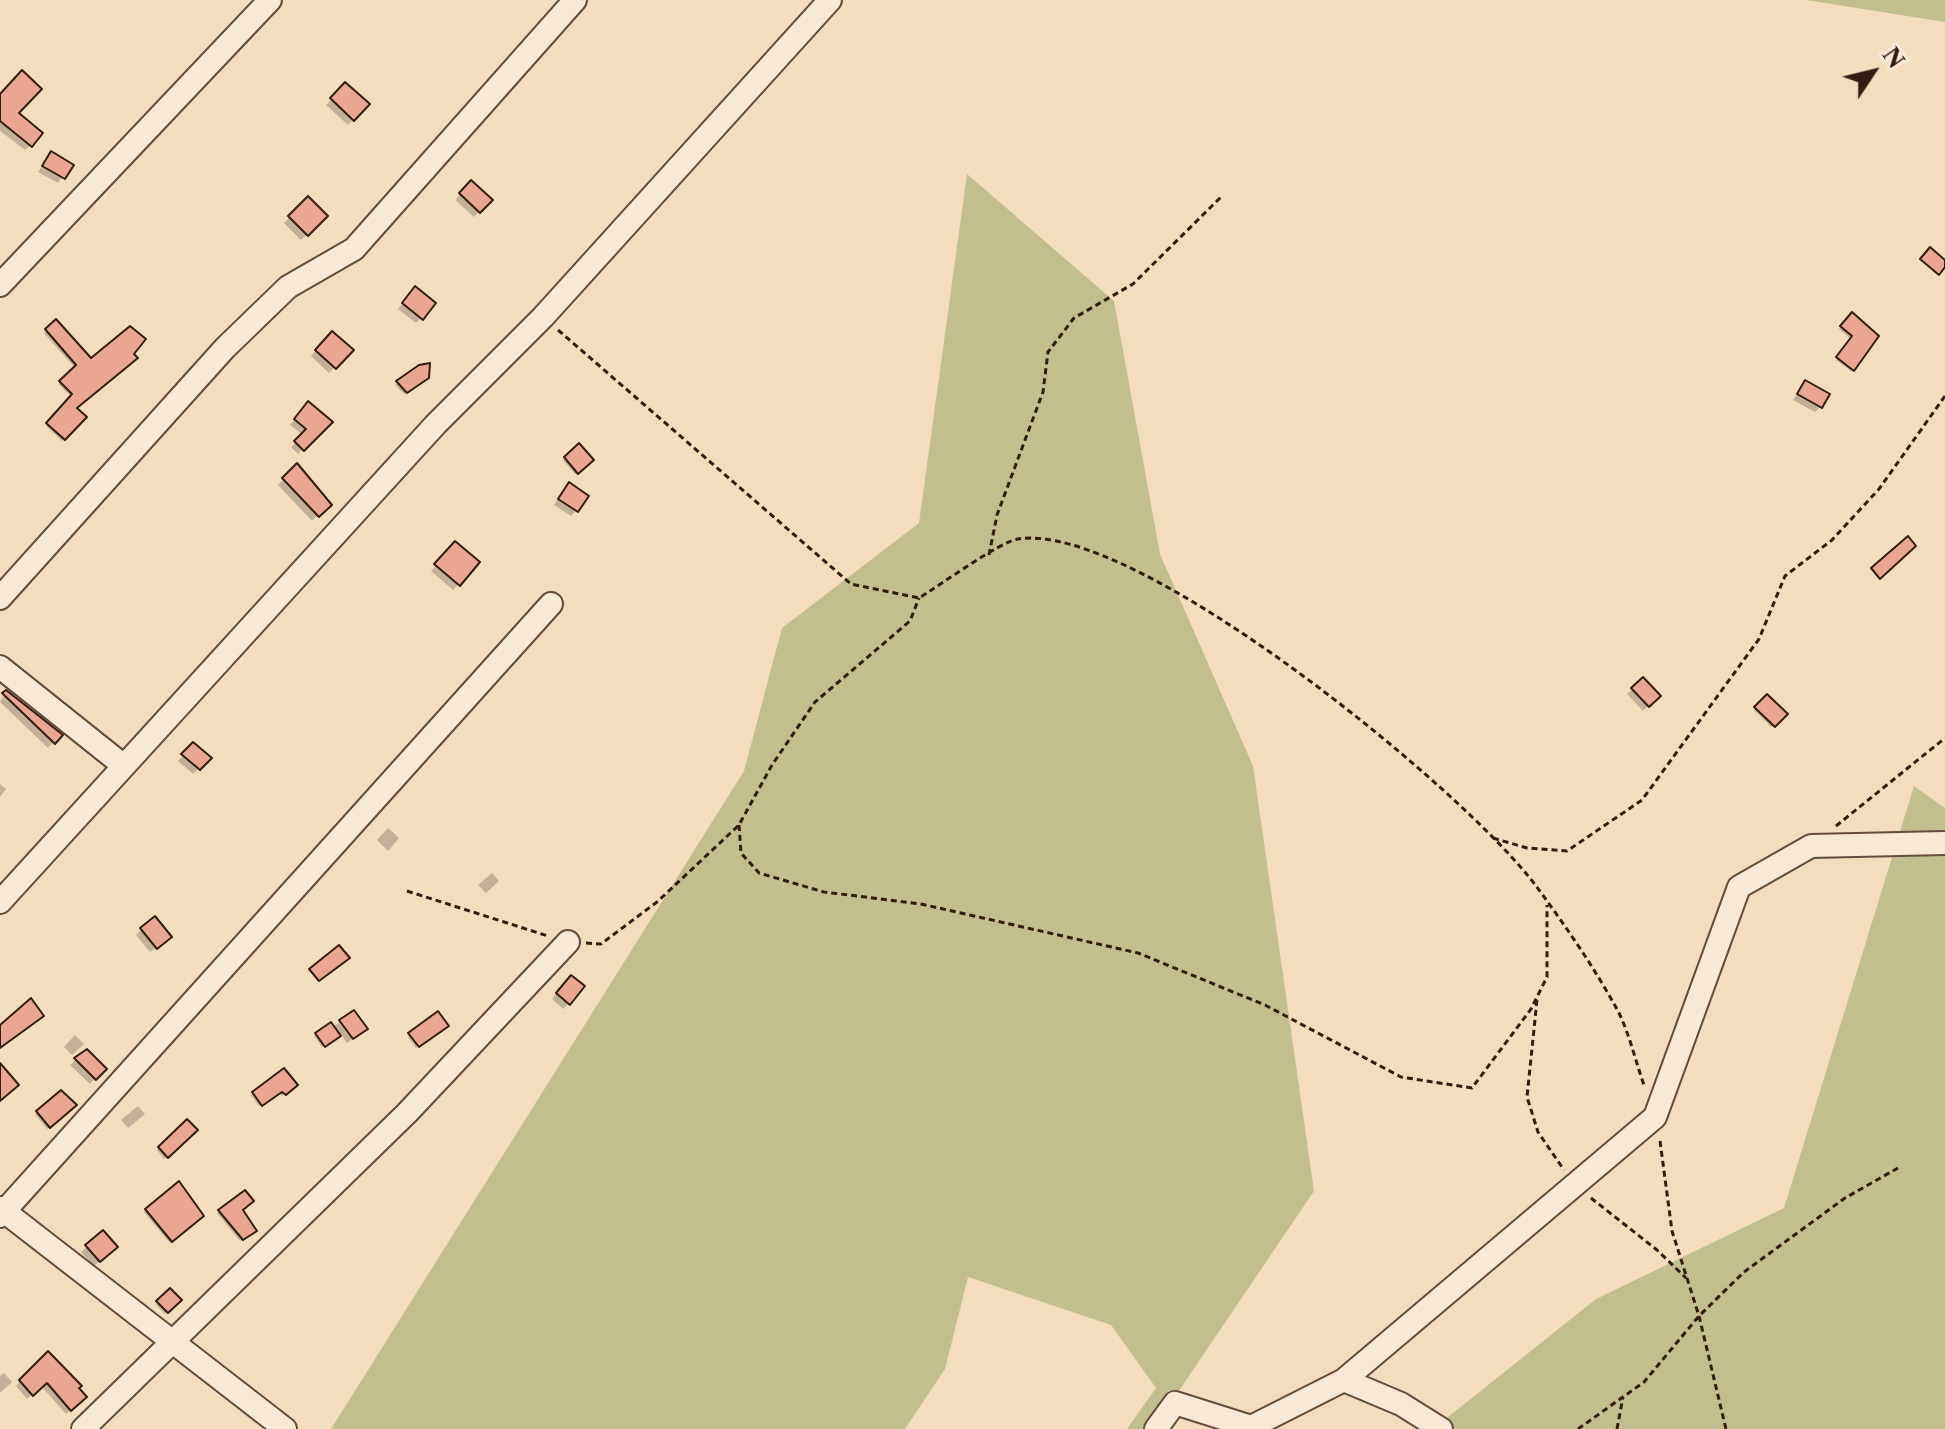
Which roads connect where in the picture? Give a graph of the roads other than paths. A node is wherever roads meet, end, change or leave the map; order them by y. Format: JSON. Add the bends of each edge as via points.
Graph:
{"nodes":[{"id":1,"x":270,"y":0,"type":"edge"},
{"id":2,"x":575,"y":0,"type":"edge"},
{"id":3,"x":830,"y":0,"type":"edge"},
{"id":4,"x":0,"y":285,"type":"edge"},
{"id":5,"x":0,"y":598,"type":"edge"},
{"id":6,"x":551,"y":604,"type":"dead end"},
{"id":7,"x":0,"y":667,"type":"edge"},
{"id":8,"x":124,"y":766,"type":"junction"},
{"id":9,"x":1945,"y":843,"type":"edge"},
{"id":10,"x":0,"y":902,"type":"edge"},
{"id":11,"x":568,"y":942,"type":"road end"},
{"id":12,"x":1,"y":1212,"type":"edge"},
{"id":13,"x":172,"y":1342,"type":"junction"},
{"id":14,"x":1344,"y":1380,"type":"junction"},
{"id":15,"x":83,"y":1429,"type":"edge"},
{"id":16,"x":285,"y":1429,"type":"edge"},
{"id":17,"x":1156,"y":1429,"type":"edge"},
{"id":18,"x":1441,"y":1429,"type":"edge"}],
"edges":[{"from":1,"to":4,"type":"street"},
{"from":2,"to":5,"type":"street","via":[[354,249],[288,287],[257,317]]},
{"from":3,"to":8,"type":"street"},
{"from":6,"to":12,"type":"street"},
{"from":7,"to":8,"type":"street"},
{"from":8,"to":10,"type":"street"},
{"from":9,"to":14,"type":"street","via":[[1811,846],[1739,887],[1655,1117]]},
{"from":11,"to":13,"type":"street","via":[[407,1113]]},
{"from":12,"to":13,"type":"street"},
{"from":13,"to":15,"type":"street"},
{"from":13,"to":16,"type":"street"},
{"from":14,"to":17,"type":"street","via":[[1251,1427],[1175,1403]]},
{"from":14,"to":18,"type":"street","via":[[1401,1404]]}]}
